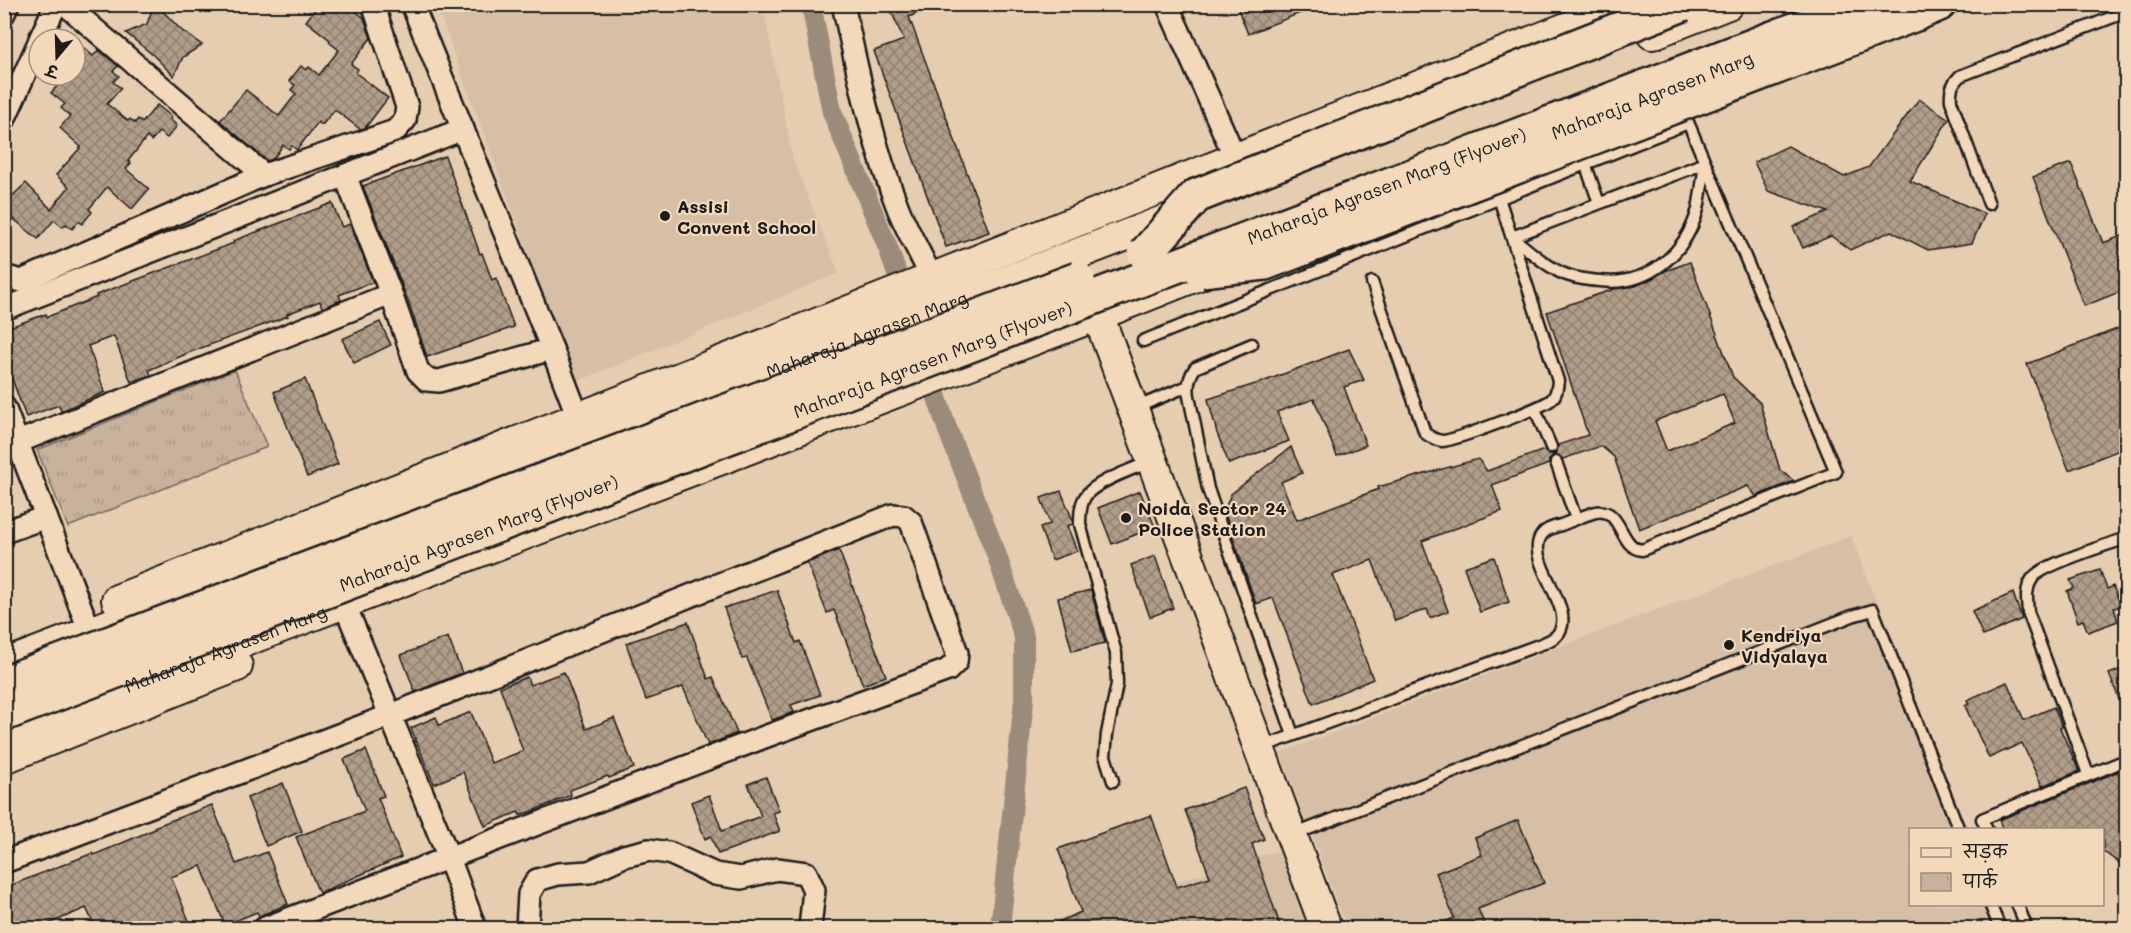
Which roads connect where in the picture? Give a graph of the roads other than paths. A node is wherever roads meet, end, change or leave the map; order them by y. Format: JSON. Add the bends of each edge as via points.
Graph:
{"nodes":[{"id":1,"x":8,"y":4,"type":"edge"},
{"id":2,"x":56,"y":4,"type":"edge"},
{"id":3,"x":65,"y":4,"type":"edge"},
{"id":4,"x":373,"y":4,"type":"edge"},
{"id":5,"x":412,"y":4,"type":"edge"},
{"id":6,"x":843,"y":4,"type":"edge"},
{"id":7,"x":1167,"y":4,"type":"edge"},
{"id":8,"x":1627,"y":4,"type":"edge"},
{"id":9,"x":1683,"y":4,"type":"edge"},
{"id":10,"x":1728,"y":4,"type":"edge"},
{"id":11,"x":1802,"y":4,"type":"edge"},
{"id":12,"x":1891,"y":7,"type":"edge"},
{"id":13,"x":2127,"y":12,"type":"edge"},
{"id":14,"x":4,"y":14,"type":"edge"},
{"id":15,"x":46,"y":27,"type":"edge"},
{"id":16,"x":27,"y":69,"type":"edge"},
{"id":17,"x":1676,"y":95,"type":"dead end"},
{"id":18,"x":4,"y":120,"type":"edge"},
{"id":19,"x":1688,"y":123,"type":"junction"},
{"id":20,"x":463,"y":129,"type":"junction"},
{"id":21,"x":1236,"y":159,"type":"junction"},
{"id":22,"x":1585,"y":163,"type":"junction"},
{"id":23,"x":1705,"y":163,"type":"junction"},
{"id":24,"x":264,"y":175,"type":"junction"},
{"id":25,"x":345,"y":175,"type":"junction"},
{"id":26,"x":1248,"y":189,"type":"junction"},
{"id":27,"x":1499,"y":198,"type":"junction"},
{"id":28,"x":1599,"y":203,"type":"junction"},
{"id":29,"x":1989,"y":204,"type":"dead end"},
{"id":30,"x":1512,"y":237,"type":"junction"},
{"id":31,"x":1149,"y":265,"type":"junction"},
{"id":32,"x":4,"y":276,"type":"edge"},
{"id":33,"x":1372,"y":282,"type":"dead end"},
{"id":34,"x":391,"y":294,"type":"junction"},
{"id":35,"x":938,"y":297,"type":"junction"},
{"id":36,"x":4,"y":309,"type":"edge"},
{"id":37,"x":1098,"y":315,"type":"junction"},
{"id":38,"x":1143,"y":341,"type":"dead end"},
{"id":39,"x":1252,"y":344,"type":"dead end"},
{"id":40,"x":552,"y":348,"type":"junction"},
{"id":41,"x":1188,"y":386,"type":"junction"},
{"id":42,"x":860,"y":405,"type":"junction"},
{"id":43,"x":4,"y":407,"type":"edge"},
{"id":44,"x":1133,"y":409,"type":"junction"},
{"id":45,"x":1535,"y":409,"type":"junction"},
{"id":46,"x":583,"y":430,"type":"junction"},
{"id":47,"x":18,"y":442,"type":"junction"},
{"id":48,"x":1551,"y":447,"type":"dead end"},
{"id":49,"x":1152,"y":461,"type":"junction"},
{"id":50,"x":1556,"y":462,"type":"dead end"},
{"id":51,"x":461,"y":490,"type":"junction"},
{"id":52,"x":46,"y":517,"type":"junction"},
{"id":53,"x":1576,"y":519,"type":"junction"},
{"id":54,"x":4,"y":532,"type":"edge"},
{"id":55,"x":2127,"y":538,"type":"edge"},
{"id":56,"x":485,"y":549,"type":"junction"},
{"id":57,"x":348,"y":612,"type":"junction"},
{"id":58,"x":86,"y":623,"type":"junction"},
{"id":59,"x":4,"y":644,"type":"edge"},
{"id":60,"x":4,"y":665,"type":"edge"},
{"id":61,"x":4,"y":683,"type":"edge"},
{"id":62,"x":4,"y":714,"type":"edge"},
{"id":63,"x":392,"y":715,"type":"junction"},
{"id":64,"x":4,"y":733,"type":"edge"},
{"id":65,"x":1293,"y":735,"type":"junction"},
{"id":66,"x":1259,"y":748,"type":"junction"},
{"id":67,"x":4,"y":758,"type":"edge"},
{"id":68,"x":2127,"y":760,"type":"edge"},
{"id":69,"x":2088,"y":774,"type":"junction"},
{"id":70,"x":1113,"y":781,"type":"dead end"},
{"id":71,"x":1958,"y":828,"type":"edge"},
{"id":72,"x":1986,"y":828,"type":"edge"},
{"id":73,"x":1292,"y":836,"type":"junction"},
{"id":74,"x":449,"y":858,"type":"junction"},
{"id":75,"x":4,"y":862,"type":"edge"},
{"id":76,"x":1991,"y":906,"type":"edge"},
{"id":77,"x":2018,"y":906,"type":"edge"},
{"id":78,"x":265,"y":928,"type":"edge"},
{"id":79,"x":475,"y":928,"type":"edge"},
{"id":80,"x":527,"y":928,"type":"edge"},
{"id":81,"x":810,"y":928,"type":"edge"},
{"id":82,"x":1326,"y":928,"type":"edge"},
{"id":83,"x":2000,"y":928,"type":"edge"},
{"id":84,"x":2027,"y":928,"type":"edge"}],
"edges":[{"from":1,"to":14,"type":"street"},
{"from":2,"to":15,"type":"street"},
{"from":3,"to":24,"type":"street"},
{"from":4,"to":24,"type":"street","via":[[407,107],[405,120],[395,131]]},
{"from":5,"to":20,"type":"street"},
{"from":6,"to":35,"type":"street","via":[[885,168],[898,208]]},
{"from":7,"to":21,"type":"street"},
{"from":8,"to":21,"type":"main road"},
{"from":9,"to":31,"type":"main road","bridge":true,"via":[[1196,196]]},
{"from":10,"to":26,"type":"main road","name":"Maharaja Agrasen Marg"},
{"from":11,"to":31,"type":"main road","name":"Maharaja Agrasen Marg (Flyover)"},
{"from":12,"to":31,"type":"main road","name":"Maharaja Agrasen Marg (Flyover)","bridge":true},
{"from":12,"to":31,"type":"main road","bridge":true,"via":[[1265,263]]},
{"from":12,"to":37,"type":"main road","name":"Maharaja Agrasen Marg","via":[[1672,86]]},
{"from":13,"to":29,"type":"lane","via":[[1960,76],[1953,83],[1951,101]]},
{"from":16,"to":18,"type":"street"},
{"from":17,"to":19,"type":"lane"},
{"from":19,"to":22,"type":"lane"},
{"from":19,"to":23,"type":"lane"},
{"from":20,"to":25,"type":"street"},
{"from":20,"to":40,"type":"street"},
{"from":21,"to":26,"type":"street"},
{"from":21,"to":35,"type":"main road"},
{"from":22,"to":27,"type":"lane"},
{"from":22,"to":28,"type":"lane"},
{"from":23,"to":28,"type":"lane"},
{"from":23,"to":30,"type":"lane","via":[[1697,210],[1687,235],[1671,259],[1635,280],[1582,279],[1557,271]]},
{"from":23,"to":53,"type":"lane","via":[[1836,472],[1642,550],[1628,544],[1608,513]]},
{"from":24,"to":32,"type":"street","via":[[21,281]]},
{"from":25,"to":34,"type":"street"},
{"from":25,"to":36,"type":"street"},
{"from":26,"to":35,"type":"main road","name":"Maharaja Agrasen Marg"},
{"from":27,"to":30,"type":"lane"},
{"from":27,"to":38,"type":"lane"},
{"from":28,"to":30,"type":"lane"},
{"from":30,"to":45,"type":"lane","via":[[1558,381],[1553,399]]},
{"from":31,"to":61,"type":"main road","name":"Maharaja Agrasen Marg (Flyover)","bridge":true},
{"from":31,"to":62,"type":"main road","name":"Maharaja Agrasen Marg (Flyover)","bridge":true},
{"from":33,"to":45,"type":"lane","via":[[1425,433],[1443,441]]},
{"from":34,"to":40,"type":"street","via":[[418,371],[427,380],[439,381]]},
{"from":34,"to":47,"type":"street"},
{"from":35,"to":46,"type":"main road"},
{"from":35,"to":46,"type":"main road","name":"Maharaja Agrasen Marg","via":[[872,332]]},
{"from":37,"to":42,"type":"main road","name":"Maharaja Agrasen Marg"},
{"from":37,"to":44,"type":"main road"},
{"from":39,"to":41,"type":"lane","via":[[1195,368]]},
{"from":40,"to":46,"type":"street"},
{"from":41,"to":44,"type":"lane"},
{"from":41,"to":65,"type":"lane","via":[[1208,489]]},
{"from":42,"to":56,"type":"main road","name":"Maharaja Agrasen Marg"},
{"from":42,"to":57,"type":"main road","via":[[833,429]]},
{"from":43,"to":47,"type":"street"},
{"from":44,"to":49,"type":"main road"},
{"from":45,"to":48,"type":"lane"},
{"from":46,"to":51,"type":"main road","name":"Maharaja Agrasen Marg"},
{"from":46,"to":58,"type":"main road"},
{"from":47,"to":52,"type":"street"},
{"from":49,"to":66,"type":"main road"},
{"from":49,"to":70,"type":"lane","via":[[1098,485],[1086,495],[1081,510],[1080,525],[1116,653],[1117,684],[1105,756]]},
{"from":50,"to":53,"type":"lane"},
{"from":51,"to":56,"type":"main road"},
{"from":51,"to":58,"type":"main road","name":"Maharaja Agrasen Marg"},
{"from":52,"to":54,"type":"street"},
{"from":52,"to":58,"type":"street"},
{"from":53,"to":65,"type":"lane","via":[[1550,528],[1538,544],[1539,557],[1562,612],[1557,635]]},
{"from":55,"to":69,"type":"lane","via":[[2048,567],[2032,578],[2026,594],[2028,612]]},
{"from":56,"to":57,"type":"main road","name":"Maharaja Agrasen Marg"},
{"from":57,"to":63,"type":"street"},
{"from":57,"to":64,"type":"main road","name":"Maharaja Agrasen Marg"},
{"from":57,"to":67,"type":"main road"},
{"from":58,"to":59,"type":"main road"},
{"from":58,"to":60,"type":"main road","name":"Maharaja Agrasen Marg"},
{"from":63,"to":74,"type":"street"},
{"from":63,"to":74,"type":"street","via":[[893,515],[904,516],[911,522],[957,653],[957,662],[948,670]]},
{"from":63,"to":75,"type":"street"},
{"from":65,"to":66,"type":"lane"},
{"from":66,"to":73,"type":"main road"},
{"from":68,"to":69,"type":"lane"},
{"from":69,"to":72,"type":"lane","via":[[1982,819]]},
{"from":71,"to":73,"type":"lane","via":[[1873,610]]},
{"from":73,"to":82,"type":"main road"},
{"from":74,"to":78,"type":"street"},
{"from":74,"to":79,"type":"street"},
{"from":76,"to":83,"type":"lane"},
{"from":77,"to":84,"type":"lane"},
{"from":80,"to":81,"type":"street","via":[[529,894],[537,880],[589,872],[649,850],[669,853],[715,874],[741,878],[777,869],[806,873],[814,890]]}]}
